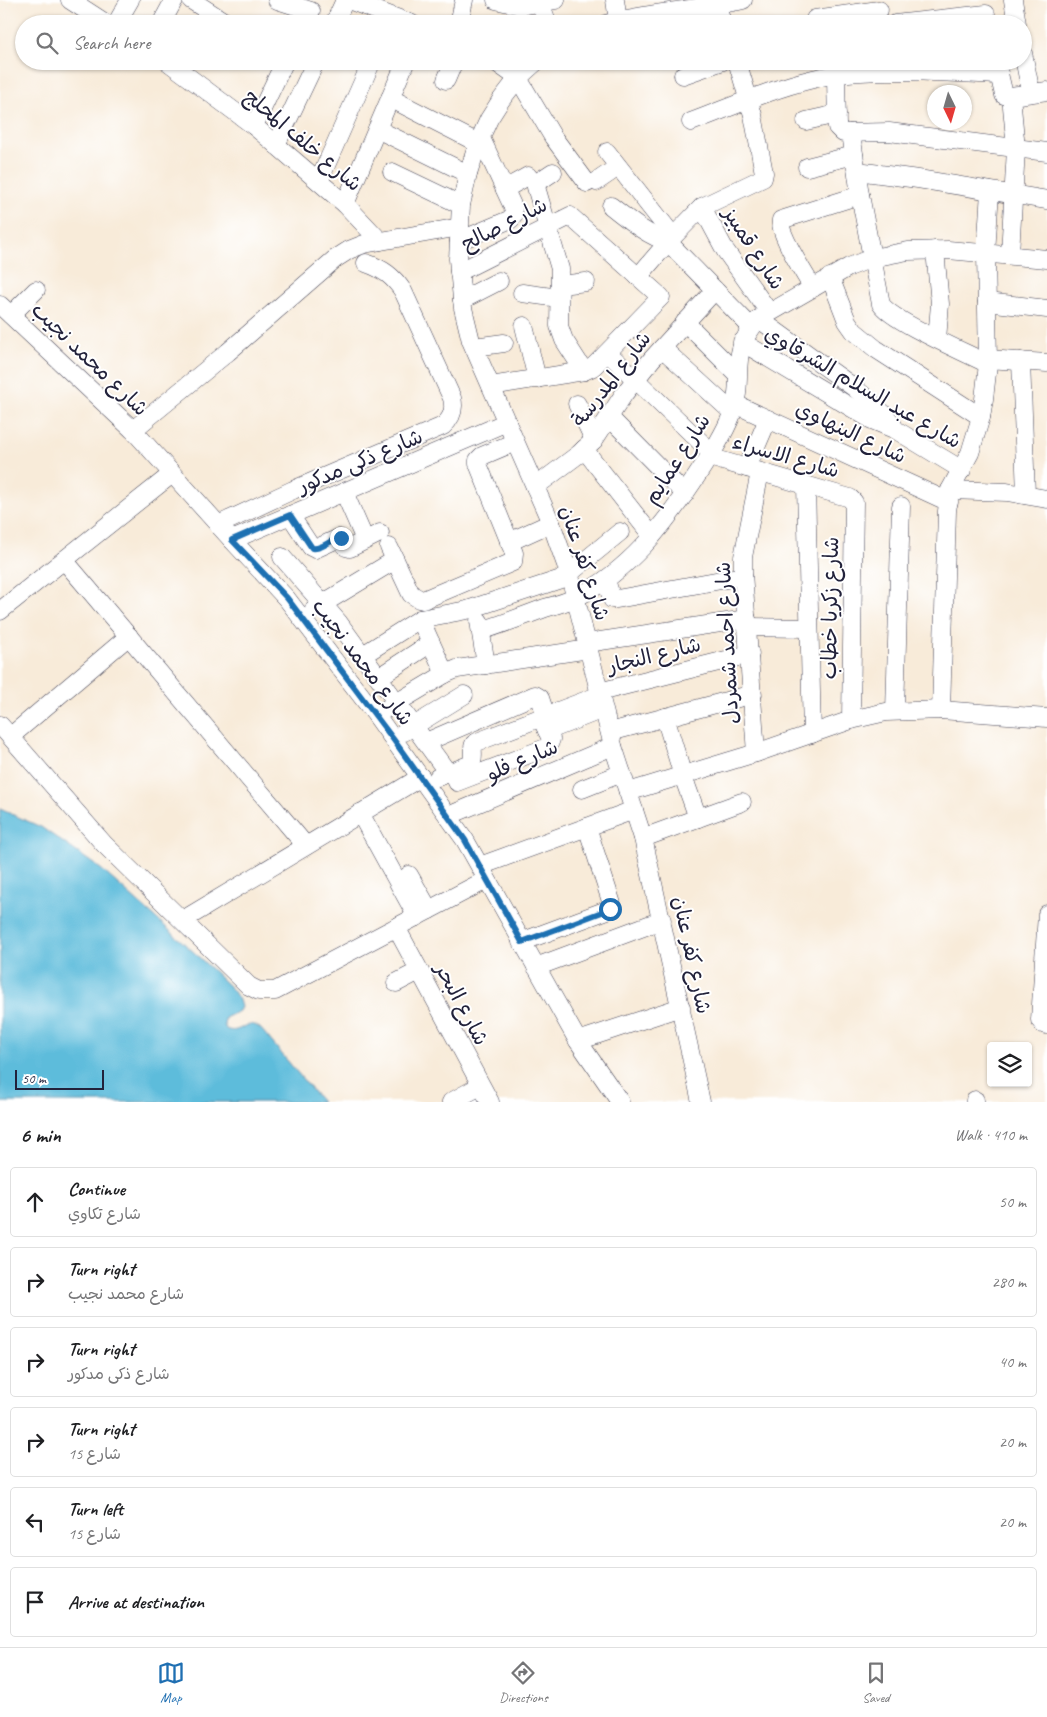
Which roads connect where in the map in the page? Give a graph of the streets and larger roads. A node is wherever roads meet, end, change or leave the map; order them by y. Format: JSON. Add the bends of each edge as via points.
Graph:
{"nodes":[{"id":1,"x":70,"y":0,"type":"edge"},
{"id":2,"x":130,"y":0,"type":"edge"},
{"id":3,"x":174,"y":0,"type":"edge"},
{"id":4,"x":191,"y":0,"type":"edge"},
{"id":5,"x":277,"y":0,"type":"edge"},
{"id":6,"x":345,"y":0,"type":"edge"},
{"id":7,"x":349,"y":0,"type":"edge"},
{"id":8,"x":464,"y":0,"type":"edge"},
{"id":9,"x":496,"y":0,"type":"edge"},
{"id":10,"x":615,"y":0,"type":"edge"},
{"id":11,"x":743,"y":0,"type":"edge"},
{"id":12,"x":1013,"y":0,"type":"edge"},
{"id":13,"x":545,"y":1,"type":"edge"},
{"id":14,"x":705,"y":5,"type":"edge"},
{"id":15,"x":310,"y":11,"type":"edge"},
{"id":16,"x":879,"y":11,"type":"edge"},
{"id":17,"x":986,"y":12,"type":"edge"},
{"id":18,"x":93,"y":15,"type":"edge"},
{"id":19,"x":121,"y":15,"type":"edge"},
{"id":20,"x":166,"y":15,"type":"edge"},
{"id":21,"x":214,"y":15,"type":"edge"},
{"id":22,"x":338,"y":15,"type":"edge"},
{"id":23,"x":380,"y":15,"type":"edge"},
{"id":24,"x":461,"y":15,"type":"edge"},
{"id":25,"x":547,"y":15,"type":"edge"},
{"id":26,"x":613,"y":15,"type":"edge"},
{"id":27,"x":650,"y":15,"type":"edge"},
{"id":28,"x":714,"y":15,"type":"edge"},
{"id":29,"x":847,"y":15,"type":"edge"},
{"id":30,"x":963,"y":15,"type":"edge"},
{"id":31,"x":1016,"y":15,"type":"edge"},
{"id":32,"x":179,"y":70,"type":"edge"},
{"id":33,"x":281,"y":70,"type":"edge"},
{"id":34,"x":312,"y":70,"type":"edge"},
{"id":35,"x":368,"y":70,"type":"edge"},
{"id":36,"x":402,"y":70,"type":"edge"},
{"id":37,"x":450,"y":70,"type":"edge"},
{"id":38,"x":507,"y":70,"type":"edge"},
{"id":39,"x":527,"y":70,"type":"edge"},
{"id":40,"x":697,"y":70,"type":"edge"},
{"id":41,"x":740,"y":70,"type":"edge"},
{"id":42,"x":853,"y":70,"type":"edge"},
{"id":43,"x":912,"y":70,"type":"edge"},
{"id":44,"x":966,"y":70,"type":"edge"},
{"id":45,"x":999,"y":70,"type":"edge"},
{"id":46,"x":1030,"y":70,"type":"edge"},
{"id":47,"x":683,"y":75,"type":"dead end"},
{"id":48,"x":836,"y":76,"type":"junction"},
{"id":49,"x":518,"y":78,"type":"junction"},
{"id":50,"x":446,"y":80,"type":"dead end"},
{"id":51,"x":1039,"y":92,"type":"edge"},
{"id":52,"x":1008,"y":96,"type":"junction"},
{"id":53,"x":390,"y":98,"type":"junction"},
{"id":54,"x":750,"y":100,"type":"junction"},
{"id":55,"x":837,"y":114,"type":"junction"},
{"id":56,"x":806,"y":121,"type":"dead end"},
{"id":57,"x":691,"y":122,"type":"dead end"},
{"id":58,"x":254,"y":126,"type":"junction"},
{"id":59,"x":377,"y":129,"type":"junction"},
{"id":60,"x":851,"y":133,"type":"junction"},
{"id":61,"x":479,"y":140,"type":"junction"},
{"id":62,"x":276,"y":145,"type":"junction"},
{"id":63,"x":1016,"y":148,"type":"junction"},
{"id":64,"x":607,"y":152,"type":"dead end"},
{"id":65,"x":1047,"y":152,"type":"edge"},
{"id":66,"x":856,"y":163,"type":"junction"},
{"id":67,"x":618,"y":167,"type":"junction"},
{"id":68,"x":807,"y":167,"type":"dead end"},
{"id":69,"x":392,"y":172,"type":"dead end"},
{"id":70,"x":553,"y":172,"type":"dead end"},
{"id":71,"x":468,"y":174,"type":"junction"},
{"id":72,"x":528,"y":176,"type":"dead end"},
{"id":73,"x":319,"y":181,"type":"junction"},
{"id":74,"x":504,"y":189,"type":"junction"},
{"id":75,"x":990,"y":190,"type":"junction"},
{"id":76,"x":860,"y":195,"type":"junction"},
{"id":77,"x":1013,"y":195,"type":"junction"},
{"id":78,"x":1047,"y":200,"type":"edge"},
{"id":79,"x":345,"y":204,"type":"junction"},
{"id":80,"x":461,"y":205,"type":"junction"},
{"id":81,"x":611,"y":206,"type":"dead end"},
{"id":82,"x":702,"y":207,"type":"junction"},
{"id":83,"x":548,"y":228,"type":"junction"},
{"id":84,"x":459,"y":234,"type":"junction"},
{"id":85,"x":670,"y":239,"type":"junction"},
{"id":86,"x":380,"y":241,"type":"junction"},
{"id":87,"x":936,"y":250,"type":"junction"},
{"id":88,"x":986,"y":252,"type":"junction"},
{"id":89,"x":1010,"y":254,"type":"junction"},
{"id":90,"x":872,"y":258,"type":"junction"},
{"id":91,"x":1047,"y":259,"type":"edge"},
{"id":92,"x":366,"y":263,"type":"dead end"},
{"id":93,"x":459,"y":272,"type":"junction"},
{"id":94,"x":638,"y":277,"type":"junction"},
{"id":95,"x":830,"y":277,"type":"junction"},
{"id":96,"x":499,"y":281,"type":"dead end"},
{"id":97,"x":586,"y":282,"type":"dead end"},
{"id":98,"x":813,"y":288,"type":"junction"},
{"id":99,"x":36,"y":290,"type":"dead end"},
{"id":100,"x":715,"y":290,"type":"junction"},
{"id":101,"x":559,"y":292,"type":"junction"},
{"id":102,"x":522,"y":293,"type":"dead end"},
{"id":103,"x":462,"y":300,"type":"junction"},
{"id":104,"x":987,"y":302,"type":"junction"},
{"id":105,"x":1047,"y":309,"type":"edge"},
{"id":106,"x":6,"y":310,"type":"edge"},
{"id":107,"x":759,"y":319,"type":"junction"},
{"id":108,"x":685,"y":322,"type":"junction"},
{"id":109,"x":524,"y":326,"type":"dead end"},
{"id":110,"x":937,"y":339,"type":"junction"},
{"id":111,"x":742,"y":342,"type":"junction"},
{"id":112,"x":504,"y":343,"type":"dead end"},
{"id":113,"x":474,"y":347,"type":"junction"},
{"id":114,"x":662,"y":348,"type":"junction"},
{"id":115,"x":608,"y":352,"type":"junction"},
{"id":116,"x":988,"y":361,"type":"junction"},
{"id":117,"x":1021,"y":361,"type":"junction"},
{"id":118,"x":1047,"y":363,"type":"edge"},
{"id":119,"x":584,"y":371,"type":"junction"},
{"id":120,"x":737,"y":374,"type":"junction"},
{"id":121,"x":536,"y":379,"type":"junction"},
{"id":122,"x":636,"y":379,"type":"junction"},
{"id":123,"x":491,"y":386,"type":"junction"},
{"id":124,"x":577,"y":404,"type":"dead end"},
{"id":125,"x":734,"y":408,"type":"junction"},
{"id":126,"x":981,"y":417,"type":"junction"},
{"id":127,"x":609,"y":418,"type":"junction"},
{"id":128,"x":768,"y":419,"type":"junction"},
{"id":129,"x":507,"y":422,"type":"junction"},
{"id":130,"x":133,"y":430,"type":"junction"},
{"id":131,"x":896,"y":430,"type":"junction"},
{"id":132,"x":515,"y":442,"type":"junction"},
{"id":133,"x":589,"y":445,"type":"junction"},
{"id":134,"x":711,"y":455,"type":"junction"},
{"id":135,"x":753,"y":470,"type":"junction"},
{"id":136,"x":962,"y":470,"type":"junction"},
{"id":137,"x":172,"y":474,"type":"junction"},
{"id":138,"x":806,"y":485,"type":"junction"},
{"id":139,"x":535,"y":487,"type":"junction"},
{"id":140,"x":344,"y":492,"type":"junction"},
{"id":141,"x":685,"y":494,"type":"junction"},
{"id":142,"x":950,"y":496,"type":"junction"},
{"id":143,"x":1026,"y":496,"type":"junction"},
{"id":144,"x":850,"y":498,"type":"joint"},
{"id":145,"x":1047,"y":499,"type":"edge"},
{"id":146,"x":901,"y":506,"type":"dead end"},
{"id":147,"x":290,"y":515,"type":"junction"},
{"id":148,"x":550,"y":523,"type":"junction"},
{"id":149,"x":218,"y":525,"type":"junction"},
{"id":150,"x":620,"y":532,"type":"dead end"},
{"id":151,"x":652,"y":536,"type":"junction"},
{"id":152,"x":232,"y":540,"type":"junction"},
{"id":153,"x":509,"y":542,"type":"junction"},
{"id":154,"x":382,"y":545,"type":"junction"},
{"id":155,"x":282,"y":557,"type":"dead end"},
{"id":156,"x":64,"y":560,"type":"junction"},
{"id":157,"x":570,"y":574,"type":"junction"},
{"id":158,"x":743,"y":576,"type":"junction"},
{"id":159,"x":606,"y":580,"type":"junction"},
{"id":160,"x":576,"y":598,"type":"junction"},
{"id":161,"x":323,"y":604,"type":"junction"},
{"id":162,"x":477,"y":607,"type":"junction"},
{"id":163,"x":0,"y":611,"type":"edge"},
{"id":164,"x":301,"y":617,"type":"junction"},
{"id":165,"x":420,"y":619,"type":"junction"},
{"id":166,"x":747,"y":623,"type":"junction"},
{"id":167,"x":809,"y":628,"type":"junction"},
{"id":168,"x":481,"y":631,"type":"junction"},
{"id":169,"x":129,"y":636,"type":"junction"},
{"id":170,"x":431,"y":643,"type":"junction"},
{"id":171,"x":588,"y":646,"type":"junction"},
{"id":172,"x":750,"y":654,"type":"junction"},
{"id":173,"x":363,"y":655,"type":"junction"},
{"id":174,"x":486,"y":665,"type":"junction"},
{"id":175,"x":451,"y":672,"type":"junction"},
{"id":176,"x":379,"y":677,"type":"junction"},
{"id":177,"x":753,"y":694,"type":"junction"},
{"id":178,"x":464,"y":695,"type":"junction"},
{"id":179,"x":601,"y":699,"type":"junction"},
{"id":180,"x":397,"y":702,"type":"junction"},
{"id":181,"x":941,"y":710,"type":"junction"},
{"id":182,"x":894,"y":711,"type":"junction"},
{"id":183,"x":376,"y":715,"type":"junction"},
{"id":184,"x":665,"y":717,"type":"junction"},
{"id":185,"x":1047,"y":718,"type":"edge"},
{"id":186,"x":850,"y":720,"type":"junction"},
{"id":187,"x":471,"y":722,"type":"junction"},
{"id":188,"x":545,"y":722,"type":"junction"},
{"id":189,"x":414,"y":726,"type":"junction"},
{"id":190,"x":6,"y":730,"type":"edge"},
{"id":191,"x":812,"y":734,"type":"junction"},
{"id":192,"x":611,"y":738,"type":"junction"},
{"id":193,"x":393,"y":739,"type":"junction"},
{"id":194,"x":426,"y":742,"type":"junction"},
{"id":195,"x":756,"y":753,"type":"junction"},
{"id":196,"x":448,"y":773,"type":"junction"},
{"id":197,"x":622,"y":773,"type":"junction"},
{"id":198,"x":683,"y":776,"type":"junction"},
{"id":199,"x":426,"y":784,"type":"junction"},
{"id":200,"x":582,"y":789,"type":"dead end"},
{"id":201,"x":628,"y":792,"type":"junction"},
{"id":202,"x":742,"y":802,"type":"dead end"},
{"id":203,"x":634,"y":810,"type":"junction"},
{"id":204,"x":360,"y":814,"type":"junction"},
{"id":205,"x":448,"y":816,"type":"junction"},
{"id":206,"x":698,"y":818,"type":"junction"},
{"id":207,"x":587,"y":826,"type":"junction"},
{"id":208,"x":643,"y":838,"type":"junction"},
{"id":209,"x":306,"y":846,"type":"junction"},
{"id":210,"x":483,"y":873,"type":"junction"},
{"id":211,"x":409,"y":875,"type":"dead end"},
{"id":212,"x":423,"y":913,"type":"junction"},
{"id":213,"x":1047,"y":914,"type":"edge"},
{"id":214,"x":183,"y":920,"type":"junction"},
{"id":215,"x":662,"y":920,"type":"junction"},
{"id":216,"x":396,"y":927,"type":"junction"},
{"id":217,"x":522,"y":942,"type":"junction"},
{"id":218,"x":536,"y":966,"type":"junction"},
{"id":219,"x":419,"y":971,"type":"junction"},
{"id":220,"x":396,"y":983,"type":"dead end"},
{"id":221,"x":681,"y":1007,"type":"junction"},
{"id":222,"x":1047,"y":1025,"type":"edge"},
{"id":223,"x":578,"y":1041,"type":"junction"},
{"id":224,"x":480,"y":1086,"type":"junction"},
{"id":225,"x":615,"y":1100,"type":"edge"},
{"id":226,"x":451,"y":1102,"type":"edge"},
{"id":227,"x":490,"y":1102,"type":"edge"},
{"id":228,"x":701,"y":1102,"type":"edge"}],
"edges":[{"from":1,"to":18,"type":"street"},
{"from":2,"to":19,"type":"street"},
{"from":3,"to":20,"type":"street"},
{"from":4,"to":21,"type":"street"},
{"from":5,"to":15,"type":"street"},
{"from":6,"to":22,"type":"street"},
{"from":7,"to":23,"type":"street"},
{"from":8,"to":24,"type":"street"},
{"from":9,"to":13,"type":"street","via":[[520,6]]},
{"from":10,"to":26,"type":"street"},
{"from":11,"to":14,"type":"street"},
{"from":12,"to":31,"type":"street"},
{"from":13,"to":25,"type":"street"},
{"from":14,"to":27,"type":"street"},
{"from":14,"to":28,"type":"street"},
{"from":16,"to":29,"type":"street"},
{"from":17,"to":30,"type":"street"},
{"from":32,"to":58,"type":"street","name":"شارع خلف المحلج"},
{"from":33,"to":58,"type":"street"},
{"from":34,"to":62,"type":"street"},
{"from":35,"to":73,"type":"street"},
{"from":36,"to":53,"type":"street"},
{"from":37,"to":50,"type":"street"},
{"from":38,"to":49,"type":"street"},
{"from":39,"to":49,"type":"street","name":"شارع كفر عنان"},
{"from":40,"to":47,"type":"street"},
{"from":41,"to":54,"type":"street"},
{"from":42,"to":48,"type":"street"},
{"from":43,"to":44,"type":"street"},
{"from":45,"to":52,"type":"street"},
{"from":46,"to":51,"type":"street"},
{"from":48,"to":54,"type":"street","via":[[814,78]]},
{"from":48,"to":55,"type":"street"},
{"from":49,"to":61,"type":"street","name":"شارع كفر عنان","via":[[489,119]]},
{"from":49,"to":67,"type":"street","via":[[553,137],[591,182]]},
{"from":51,"to":52,"type":"street"},
{"from":52,"to":63,"type":"street"},
{"from":53,"to":59,"type":"street"},
{"from":53,"to":61,"type":"street"},
{"from":54,"to":57,"type":"street"},
{"from":54,"to":82,"type":"street","via":[[763,178]]},
{"from":55,"to":56,"type":"street"},
{"from":55,"to":60,"type":"street","via":[[839,130]]},
{"from":58,"to":62,"type":"street","name":"شارع خلف المحلج"},
{"from":59,"to":71,"type":"street"},
{"from":59,"to":79,"type":"street"},
{"from":60,"to":63,"type":"street","via":[[889,132]]},
{"from":60,"to":66,"type":"street"},
{"from":61,"to":71,"type":"street","name":"شارع كفر عنان"},
{"from":61,"to":74,"type":"street"},
{"from":62,"to":73,"type":"street","name":"شارع خلف المحلج"},
{"from":63,"to":65,"type":"street"},
{"from":63,"to":77,"type":"street"},
{"from":64,"to":67,"type":"street"},
{"from":66,"to":68,"type":"street"},
{"from":66,"to":75,"type":"street"},
{"from":66,"to":76,"type":"street"},
{"from":67,"to":85,"type":"street"},
{"from":69,"to":80,"type":"street"},
{"from":70,"to":83,"type":"street","via":[[536,185]]},
{"from":71,"to":80,"type":"street","name":"شارع كفر عنان"},
{"from":72,"to":74,"type":"street"},
{"from":73,"to":79,"type":"street","name":"شارع خلف المحلج"},
{"from":74,"to":84,"type":"street","via":[[513,207],[511,219]]},
{"from":75,"to":77,"type":"street"},
{"from":75,"to":88,"type":"street"},
{"from":76,"to":90,"type":"street"},
{"from":76,"to":98,"type":"street","via":[[781,220],[786,239]]},
{"from":77,"to":78,"type":"street"},
{"from":77,"to":89,"type":"street"},
{"from":79,"to":86,"type":"street","name":"شارع خلف المحلج"},
{"from":80,"to":84,"type":"street","name":"شارع كفر عنان"},
{"from":81,"to":85,"type":"street","via":[[638,228],[657,238]]},
{"from":82,"to":85,"type":"street"},
{"from":82,"to":107,"type":"street","name":"شارع قمبيز"},
{"from":83,"to":93,"type":"street","name":"شارع صالح"},
{"from":83,"to":94,"type":"street","name":"شارع صالح","via":[[570,216]]},
{"from":83,"to":101,"type":"street","via":[[560,268]]},
{"from":84,"to":86,"type":"street"},
{"from":84,"to":93,"type":"street","name":"شارع كفر عنان"},
{"from":85,"to":94,"type":"street"},
{"from":85,"to":100,"type":"street"},
{"from":86,"to":130,"type":"street","via":[[349,250],[335,259]]},
{"from":87,"to":88,"type":"street"},
{"from":87,"to":90,"type":"street"},
{"from":87,"to":110,"type":"street","via":[[940,304]]},
{"from":88,"to":89,"type":"street"},
{"from":88,"to":104,"type":"street"},
{"from":89,"to":91,"type":"street"},
{"from":90,"to":95,"type":"street"},
{"from":90,"to":110,"type":"street","via":[[884,309]]},
{"from":92,"to":149,"type":"street","via":[[388,273],[404,291],[452,398],[454,406],[449,420],[443,426]]},
{"from":93,"to":103,"type":"street","name":"شارع كفر عنان"},
{"from":94,"to":115,"type":"street","via":[[660,295],[660,300]]},
{"from":95,"to":98,"type":"street"},
{"from":95,"to":126,"type":"street","via":[[854,331],[876,349]]},
{"from":96,"to":103,"type":"street"},
{"from":97,"to":101,"type":"street"},
{"from":98,"to":107,"type":"street"},
{"from":99,"to":106,"type":"street"},
{"from":100,"to":107,"type":"street"},
{"from":100,"to":108,"type":"street","name":"شارع المدرسة"},
{"from":101,"to":102,"type":"street"},
{"from":101,"to":119,"type":"street","via":[[559,326]]},
{"from":103,"to":113,"type":"street","name":"شارع كفر عنان"},
{"from":104,"to":105,"type":"street"},
{"from":104,"to":116,"type":"street"},
{"from":106,"to":130,"type":"street","name":"شارع محمد نجيب"},
{"from":107,"to":111,"type":"street","name":"شارع عمايم"},
{"from":107,"to":131,"type":"street","via":[[856,389],[886,416]]},
{"from":108,"to":114,"type":"street","name":"شارع المدرسة"},
{"from":108,"to":120,"type":"street"},
{"from":109,"to":121,"type":"street"},
{"from":110,"to":116,"type":"street"},
{"from":111,"to":120,"type":"street","name":"شارع عمايم"},
{"from":111,"to":131,"type":"street","name":"شارع عبد السلام الشرقاوي","via":[[872,420]]},
{"from":112,"to":113,"type":"street"},
{"from":113,"to":123,"type":"street","name":"شارع كفر عنان"},
{"from":114,"to":122,"type":"street","name":"شارع المدرسة"},
{"from":114,"to":125,"type":"street","name":"شارع البنهاوي"},
{"from":115,"to":119,"type":"street"},
{"from":115,"to":122,"type":"street"},
{"from":116,"to":117,"type":"street"},
{"from":116,"to":126,"type":"street"},
{"from":117,"to":118,"type":"street"},
{"from":117,"to":143,"type":"street"},
{"from":119,"to":121,"type":"street"},
{"from":120,"to":125,"type":"street","name":"شارع عمايم"},
{"from":121,"to":123,"type":"street"},
{"from":122,"to":127,"type":"street","name":"شارع المدرسة"},
{"from":122,"to":134,"type":"street"},
{"from":123,"to":129,"type":"street","name":"شارع كفر عنان"},
{"from":124,"to":133,"type":"street"},
{"from":125,"to":128,"type":"street","name":"شارع البنهاوي"},
{"from":125,"to":134,"type":"street","name":"شارع عمايم"},
{"from":126,"to":136,"type":"street"},
{"from":127,"to":133,"type":"street","name":"شارع المدرسة"},
{"from":127,"to":141,"type":"street"},
{"from":128,"to":135,"type":"street","name":"شارع احمد شمردل"},
{"from":128,"to":142,"type":"street","name":"شارع البنهاوي"},
{"from":129,"to":132,"type":"street","name":"شارع كفر عنان"},
{"from":129,"to":140,"type":"street","name":"شارع ذكى مدكور"},
{"from":130,"to":137,"type":"street","name":"شارع محمد نجيب"},
{"from":131,"to":136,"type":"street","name":"شارع عبد السلام الشرقاوي"},
{"from":132,"to":139,"type":"street","name":"شارع كفر عنان"},
{"from":132,"to":153,"type":"street","via":[[482,456],[478,464]]},
{"from":133,"to":139,"type":"street","name":"شارع المدرسة"},
{"from":133,"to":151,"type":"street"},
{"from":134,"to":135,"type":"street","name":"شارع الاسراء"},
{"from":134,"to":141,"type":"street","name":"شارع عمايم"},
{"from":135,"to":138,"type":"street","name":"شارع الاسراء"},
{"from":135,"to":158,"type":"street","name":"شارع احمد شمردل"},
{"from":136,"to":142,"type":"street"},
{"from":137,"to":149,"type":"street","name":"شارع محمد نجيب"},
{"from":137,"to":156,"type":"street"},
{"from":138,"to":144,"type":"street","name":"شارع الاسراء"},
{"from":138,"to":167,"type":"street"},
{"from":139,"to":148,"type":"street","name":"شارع كفر عنان"},
{"from":140,"to":147,"type":"street","name":"شارع ذكى مدكور"},
{"from":140,"to":154,"type":"street"},
{"from":141,"to":151,"type":"street","name":"شارع عمايم"},
{"from":142,"to":143,"type":"street","via":[[1007,492]]},
{"from":142,"to":181,"type":"street"},
{"from":143,"to":145,"type":"street"},
{"from":144,"to":186,"type":"street","name":"شارع زكريا خطاب","via":[[854,506]]},
{"from":146,"to":182,"type":"street"},
{"from":147,"to":152,"type":"street","name":"شارع ذكى مدكور"},
{"from":147,"to":154,"type":"street","via":[[312,548],[317,549],[338,538],[348,548]]},
{"from":148,"to":153,"type":"street"},
{"from":148,"to":157,"type":"street","name":"شارع كفر عنان"},
{"from":149,"to":152,"type":"street","name":"شارع محمد نجيب"},
{"from":150,"to":157,"type":"street"},
{"from":151,"to":159,"type":"street","name":"شارع عمايم"},
{"from":152,"to":164,"type":"street","name":"شارع محمد نجيب"},
{"from":153,"to":154,"type":"street","via":[[513,562],[423,600],[411,594]]},
{"from":154,"to":161,"type":"street"},
{"from":155,"to":161,"type":"street"},
{"from":156,"to":163,"type":"street"},
{"from":156,"to":169,"type":"street"},
{"from":157,"to":160,"type":"street","name":"شارع كفر عنان"},
{"from":157,"to":162,"type":"street"},
{"from":158,"to":159,"type":"street","via":[[617,599],[610,596]]},
{"from":158,"to":166,"type":"street","name":"شارع احمد شمردل"},
{"from":159,"to":160,"type":"street","name":"شارع عمايم"},
{"from":160,"to":168,"type":"street","name":"شارع عمايم","via":[[538,620]]},
{"from":160,"to":171,"type":"street","name":"شارع كفر عنان"},
{"from":161,"to":164,"type":"street"},
{"from":161,"to":173,"type":"street"},
{"from":162,"to":165,"type":"street"},
{"from":162,"to":168,"type":"street"},
{"from":164,"to":183,"type":"street","name":"شارع محمد نجيب"},
{"from":165,"to":170,"type":"street"},
{"from":165,"to":173,"type":"street"},
{"from":166,"to":167,"type":"street"},
{"from":166,"to":171,"type":"street"},
{"from":166,"to":172,"type":"street","name":"شارع احمد شمردل"},
{"from":167,"to":191,"type":"street"},
{"from":168,"to":174,"type":"street"},
{"from":169,"to":190,"type":"street"},
{"from":169,"to":209,"type":"street"},
{"from":170,"to":175,"type":"street"},
{"from":170,"to":176,"type":"street"},
{"from":171,"to":174,"type":"street"},
{"from":171,"to":179,"type":"street","name":"شارع كفر عنان"},
{"from":172,"to":177,"type":"street","name":"شارع احمد شمردل"},
{"from":172,"to":179,"type":"street","name":"شارع النجار"},
{"from":173,"to":176,"type":"street"},
{"from":174,"to":175,"type":"street"},
{"from":175,"to":178,"type":"street"},
{"from":175,"to":180,"type":"street"},
{"from":176,"to":180,"type":"street"},
{"from":177,"to":184,"type":"street","name":"شارع فلو"},
{"from":177,"to":195,"type":"street","name":"شارع احمد شمردل"},
{"from":178,"to":187,"type":"street"},
{"from":178,"to":189,"type":"street"},
{"from":179,"to":188,"type":"street","name":"شارع النجار"},
{"from":179,"to":192,"type":"street","name":"شارع كفر عنان"},
{"from":180,"to":183,"type":"street"},
{"from":180,"to":189,"type":"street"},
{"from":181,"to":182,"type":"street"},
{"from":181,"to":185,"type":"street"},
{"from":182,"to":186,"type":"street"},
{"from":183,"to":193,"type":"street","name":"شارع محمد نجيب"},
{"from":184,"to":192,"type":"street","name":"شارع فلو"},
{"from":184,"to":198,"type":"street"},
{"from":186,"to":191,"type":"street"},
{"from":187,"to":188,"type":"street","via":[[534,695],[540,698]]},
{"from":187,"to":194,"type":"street"},
{"from":188,"to":196,"type":"street","name":"شارع النجار","via":[[474,744],[472,764]]},
{"from":188,"to":199,"type":"street","via":[[551,739],[548,747]]},
{"from":189,"to":193,"type":"street"},
{"from":189,"to":194,"type":"street"},
{"from":190,"to":214,"type":"street","via":[[104,844]]},
{"from":191,"to":195,"type":"street"},
{"from":192,"to":197,"type":"street","name":"شارع كفر عنان"},
{"from":192,"to":205,"type":"street","name":"شارع فلو"},
{"from":193,"to":199,"type":"street","name":"شارع محمد نجيب"},
{"from":194,"to":196,"type":"street"},
{"from":195,"to":198,"type":"street"},
{"from":196,"to":199,"type":"street"},
{"from":197,"to":200,"type":"street"},
{"from":197,"to":201,"type":"street","name":"شارع كفر عنان"},
{"from":198,"to":201,"type":"street"},
{"from":198,"to":206,"type":"street"},
{"from":199,"to":204,"type":"street"},
{"from":199,"to":205,"type":"street","name":"شارع محمد نجيب"},
{"from":201,"to":203,"type":"street","name":"شارع كفر عنان"},
{"from":202,"to":206,"type":"street"},
{"from":203,"to":207,"type":"street"},
{"from":203,"to":208,"type":"street","name":"شارع كفر عنان"},
{"from":204,"to":209,"type":"street"},
{"from":204,"to":212,"type":"street"},
{"from":205,"to":210,"type":"street","name":"شارع محمد نجيب"},
{"from":206,"to":208,"type":"street"},
{"from":207,"to":210,"type":"street"},
{"from":207,"to":217,"type":"street","via":[[612,904],[610,909]]},
{"from":208,"to":215,"type":"street","name":"شارع كفر عنان"},
{"from":209,"to":214,"type":"street"},
{"from":210,"to":212,"type":"street"},
{"from":210,"to":217,"type":"street","name":"شارع محمد نجيب"},
{"from":211,"to":212,"type":"street"},
{"from":212,"to":216,"type":"street"},
{"from":213,"to":222,"type":"street","via":[[1040,1020]]},
{"from":214,"to":216,"type":"street","via":[[249,986],[264,992],[275,991]]},
{"from":215,"to":218,"type":"street"},
{"from":215,"to":221,"type":"street","name":"شارع كفر عنان"},
{"from":216,"to":219,"type":"street","name":"شارع البحر"},
{"from":217,"to":218,"type":"street","name":"شارع محمد نجيب"},
{"from":218,"to":223,"type":"street","name":"شارع محمد نجيب"},
{"from":219,"to":220,"type":"street"},
{"from":219,"to":224,"type":"street","name":"شارع البحر"},
{"from":221,"to":223,"type":"street"},
{"from":221,"to":228,"type":"street","name":"شارع كفر عنان"},
{"from":223,"to":225,"type":"street","name":"شارع محمد نجيب"},
{"from":224,"to":226,"type":"street"},
{"from":224,"to":227,"type":"street","name":"شارع البحر"}]}
